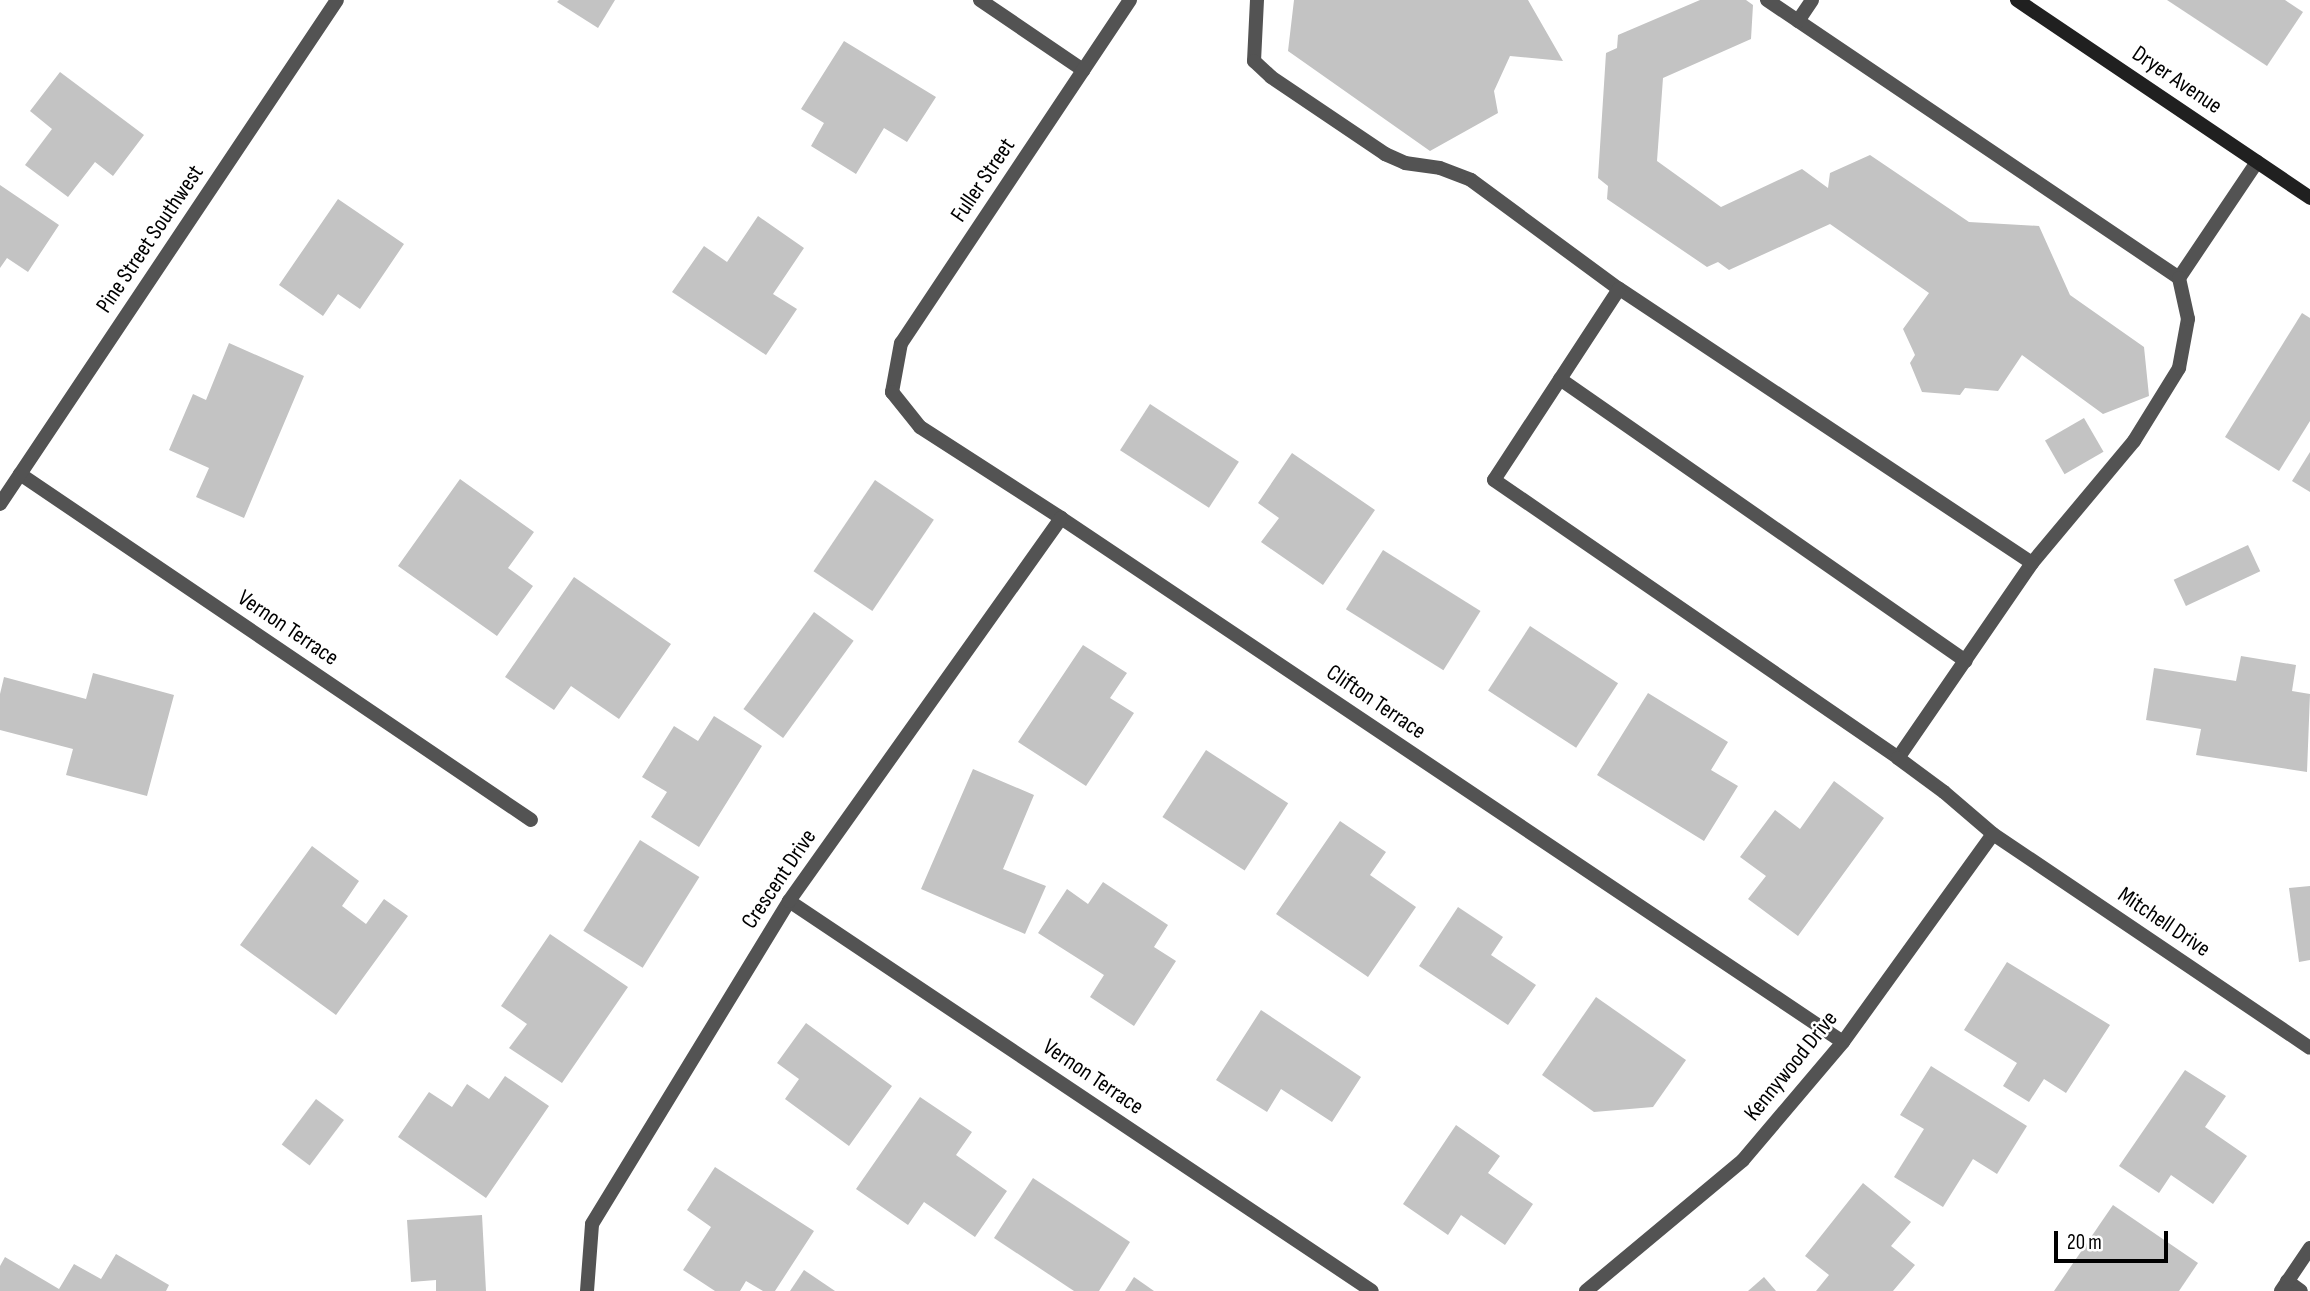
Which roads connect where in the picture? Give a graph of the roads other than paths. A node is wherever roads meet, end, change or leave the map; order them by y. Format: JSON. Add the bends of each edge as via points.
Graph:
{"nodes":[{"id":1,"x":337,"y":0,"type":"edge"},
{"id":2,"x":980,"y":0,"type":"edge"},
{"id":3,"x":1130,"y":0,"type":"edge"},
{"id":4,"x":1257,"y":0,"type":"edge"},
{"id":5,"x":1768,"y":0,"type":"edge"},
{"id":6,"x":1812,"y":0,"type":"edge"},
{"id":7,"x":2017,"y":0,"type":"edge"},
{"id":8,"x":1798,"y":21,"type":"junction"},
{"id":9,"x":1083,"y":70,"type":"junction"},
{"id":10,"x":2257,"y":162,"type":"junction"},
{"id":11,"x":2310,"y":198,"type":"edge"},
{"id":12,"x":2179,"y":278,"type":"junction"},
{"id":13,"x":1619,"y":289,"type":"junction"},
{"id":14,"x":1560,"y":379,"type":"junction"},
{"id":15,"x":892,"y":392,"type":"joint"},
{"id":16,"x":20,"y":474,"type":"junction"},
{"id":17,"x":0,"y":504,"type":"edge"},
{"id":18,"x":1061,"y":517,"type":"junction"},
{"id":19,"x":2032,"y":563,"type":"junction"},
{"id":20,"x":1965,"y":660,"type":"junction"},
{"id":21,"x":1898,"y":758,"type":"junction"},
{"id":22,"x":531,"y":820,"type":"dead end"},
{"id":23,"x":1993,"y":834,"type":"junction"},
{"id":24,"x":789,"y":901,"type":"junction"},
{"id":25,"x":1843,"y":1042,"type":"junction"},
{"id":26,"x":2310,"y":1048,"type":"edge"},
{"id":27,"x":2310,"y":1248,"type":"edge"},
{"id":28,"x":2284,"y":1286,"type":"edge"},
{"id":29,"x":587,"y":1291,"type":"edge"},
{"id":30,"x":1372,"y":1291,"type":"edge"},
{"id":31,"x":1586,"y":1291,"type":"edge"},
{"id":32,"x":2301,"y":1291,"type":"edge"}],
"edges":[{"from":1,"to":16,"type":"street","name":"Pine Street Southwest"},
{"from":2,"to":9,"type":"street"},
{"from":3,"to":9,"type":"street","name":"Fuller Street"},
{"from":4,"to":13,"type":"street","via":[[1254,61],[1271,77],[1385,154],[1471,180]]},
{"from":5,"to":8,"type":"street"},
{"from":6,"to":8,"type":"street"},
{"from":7,"to":10,"type":"street","name":"Dryer Avenue"},
{"from":8,"to":12,"type":"street"},
{"from":9,"to":15,"type":"street","name":"Fuller Street","via":[[901,343]]},
{"from":10,"to":11,"type":"street","name":"Dryer Avenue"},
{"from":10,"to":12,"type":"street"},
{"from":12,"to":19,"type":"street","via":[[2188,319],[2179,368],[2134,442]]},
{"from":13,"to":14,"type":"street"},
{"from":13,"to":19,"type":"street"},
{"from":14,"to":20,"type":"street"},
{"from":14,"to":21,"type":"street","name":"Mitchell Drive","via":[[1494,480]]},
{"from":15,"to":18,"type":"street","name":"Clifton Terrace","via":[[920,427]]},
{"from":16,"to":17,"type":"street","name":"Pine Street Southwest"},
{"from":16,"to":22,"type":"street","name":"Vernon Terrace"},
{"from":18,"to":24,"type":"street","name":"Crescent Drive"},
{"from":18,"to":25,"type":"street","name":"Clifton Terrace"},
{"from":19,"to":20,"type":"street"},
{"from":20,"to":21,"type":"street"},
{"from":21,"to":23,"type":"street","name":"Mitchell Drive"},
{"from":23,"to":25,"type":"street","name":"Kennywood Drive"},
{"from":23,"to":26,"type":"street","name":"Mitchell Drive"},
{"from":24,"to":29,"type":"street","name":"Crescent Drive","via":[[592,1224]]},
{"from":24,"to":30,"type":"street","name":"Vernon Terrace"},
{"from":25,"to":31,"type":"street","name":"Kennywood Drive","via":[[1743,1160]]},
{"from":27,"to":28,"type":"street"},
{"from":28,"to":32,"type":"street"}]}
